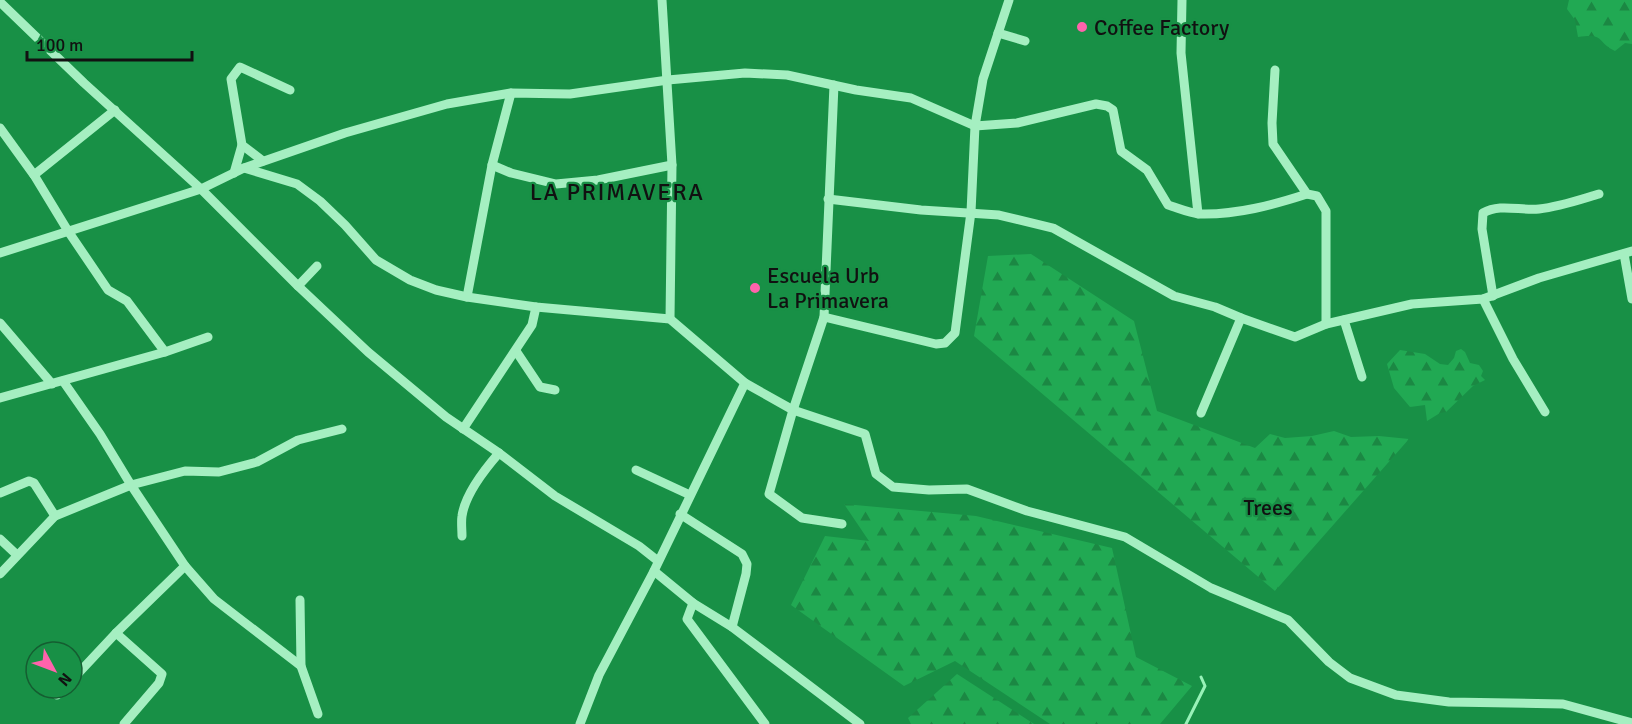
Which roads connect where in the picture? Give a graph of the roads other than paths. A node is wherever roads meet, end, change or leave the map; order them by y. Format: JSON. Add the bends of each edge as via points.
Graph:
{"nodes":[{"id":1,"x":662,"y":0,"type":"edge"},
{"id":2,"x":1009,"y":0,"type":"edge"},
{"id":3,"x":1182,"y":0,"type":"edge"},
{"id":4,"x":0,"y":2,"type":"edge"},
{"id":5,"x":998,"y":33,"type":"junction"},
{"id":6,"x":1025,"y":41,"type":"dead end"},
{"id":7,"x":1275,"y":70,"type":"dead end"},
{"id":8,"x":668,"y":80,"type":"junction"},
{"id":9,"x":834,"y":85,"type":"junction"},
{"id":10,"x":290,"y":90,"type":"dead end"},
{"id":11,"x":511,"y":93,"type":"junction"},
{"id":12,"x":115,"y":110,"type":"junction"},
{"id":13,"x":975,"y":126,"type":"junction"},
{"id":14,"x":0,"y":128,"type":"edge"},
{"id":15,"x":242,"y":145,"type":"junction"},
{"id":16,"x":263,"y":161,"type":"junction"},
{"id":17,"x":492,"y":165,"type":"junction"},
{"id":18,"x":672,"y":165,"type":"junction"},
{"id":19,"x":244,"y":168,"type":"junction"},
{"id":20,"x":234,"y":173,"type":"junction"},
{"id":21,"x":34,"y":176,"type":"junction"},
{"id":22,"x":201,"y":189,"type":"junction"},
{"id":23,"x":1307,"y":194,"type":"junction"},
{"id":24,"x":1599,"y":194,"type":"dead end"},
{"id":25,"x":828,"y":199,"type":"junction"},
{"id":26,"x":971,"y":212,"type":"junction"},
{"id":27,"x":1198,"y":214,"type":"junction"},
{"id":28,"x":68,"y":231,"type":"junction"},
{"id":29,"x":0,"y":253,"type":"edge"},
{"id":30,"x":1628,"y":253,"type":"edge"},
{"id":31,"x":317,"y":266,"type":"dead end"},
{"id":32,"x":298,"y":286,"type":"junction"},
{"id":33,"x":467,"y":297,"type":"junction"},
{"id":34,"x":1488,"y":298,"type":"junction"},
{"id":35,"x":1632,"y":299,"type":"edge"},
{"id":36,"x":536,"y":307,"type":"junction"},
{"id":37,"x":824,"y":317,"type":"junction"},
{"id":38,"x":1240,"y":318,"type":"junction"},
{"id":39,"x":670,"y":319,"type":"junction"},
{"id":40,"x":1344,"y":320,"type":"junction"},
{"id":41,"x":0,"y":323,"type":"edge"},
{"id":42,"x":1326,"y":324,"type":"junction"},
{"id":43,"x":208,"y":338,"type":"dead end"},
{"id":44,"x":516,"y":351,"type":"junction"},
{"id":45,"x":165,"y":352,"type":"junction"},
{"id":46,"x":1362,"y":377,"type":"dead end"},
{"id":47,"x":63,"y":381,"type":"junction"},
{"id":48,"x":745,"y":383,"type":"junction"},
{"id":49,"x":51,"y":384,"type":"junction"},
{"id":50,"x":555,"y":390,"type":"dead end"},
{"id":51,"x":0,"y":398,"type":"edge"},
{"id":52,"x":793,"y":410,"type":"junction"},
{"id":53,"x":1545,"y":412,"type":"dead end"},
{"id":54,"x":1201,"y":413,"type":"dead end"},
{"id":55,"x":342,"y":429,"type":"dead end"},
{"id":56,"x":463,"y":429,"type":"junction"},
{"id":57,"x":499,"y":453,"type":"junction"},
{"id":58,"x":636,"y":470,"type":"dead end"},
{"id":59,"x":130,"y":485,"type":"junction"},
{"id":60,"x":0,"y":493,"type":"edge"},
{"id":61,"x":690,"y":495,"type":"junction"},
{"id":62,"x":680,"y":514,"type":"junction"},
{"id":63,"x":55,"y":516,"type":"junction"},
{"id":64,"x":842,"y":524,"type":"dead end"},
{"id":65,"x":462,"y":536,"type":"dead end"},
{"id":66,"x":0,"y":539,"type":"edge"},
{"id":67,"x":17,"y":555,"type":"junction"},
{"id":68,"x":658,"y":561,"type":"junction"},
{"id":69,"x":185,"y":566,"type":"junction"},
{"id":70,"x":654,"y":571,"type":"junction"},
{"id":71,"x":0,"y":574,"type":"edge"},
{"id":72,"x":300,"y":600,"type":"dead end"},
{"id":73,"x":693,"y":603,"type":"junction"},
{"id":74,"x":732,"y":627,"type":"junction"},
{"id":75,"x":116,"y":633,"type":"junction"},
{"id":76,"x":301,"y":666,"type":"junction"},
{"id":77,"x":84,"y":667,"type":"edge"},
{"id":78,"x":318,"y":714,"type":"dead end"},
{"id":79,"x":1632,"y":723,"type":"edge"},
{"id":80,"x":124,"y":724,"type":"edge"},
{"id":81,"x":580,"y":724,"type":"edge"},
{"id":82,"x":765,"y":724,"type":"edge"},
{"id":83,"x":860,"y":724,"type":"edge"}],
"edges":[{"from":1,"to":8,"type":"street"},
{"from":2,"to":5,"type":"street"},
{"from":3,"to":27,"type":"street","via":[[1181,52]]},
{"from":4,"to":12,"type":"street"},
{"from":5,"to":6,"type":"street"},
{"from":5,"to":13,"type":"street","via":[[983,79]]},
{"from":7,"to":23,"type":"street","via":[[1273,144]]},
{"from":8,"to":9,"type":"street","via":[[736,74],[787,75]]},
{"from":8,"to":11,"type":"street","via":[[570,94]]},
{"from":8,"to":18,"type":"street"},
{"from":9,"to":13,"type":"street","via":[[911,98]]},
{"from":9,"to":25,"type":"street"},
{"from":10,"to":15,"type":"street","via":[[240,68],[235,72],[231,79]]},
{"from":11,"to":16,"type":"street","via":[[447,104]]},
{"from":11,"to":17,"type":"street"},
{"from":12,"to":21,"type":"street"},
{"from":12,"to":22,"type":"street"},
{"from":13,"to":26,"type":"street"},
{"from":13,"to":27,"type":"street","via":[[1017,123],[1096,104],[1107,106],[1113,110],[1121,151],[1148,170],[1168,205]]},
{"from":14,"to":21,"type":"street"},
{"from":15,"to":16,"type":"street"},
{"from":15,"to":20,"type":"street"},
{"from":16,"to":19,"type":"street"},
{"from":17,"to":18,"type":"street","via":[[556,184]]},
{"from":17,"to":33,"type":"street"},
{"from":18,"to":39,"type":"street"},
{"from":19,"to":20,"type":"street"},
{"from":19,"to":33,"type":"street","via":[[297,184],[345,225],[376,260],[410,280]]},
{"from":20,"to":22,"type":"street"},
{"from":21,"to":28,"type":"street"},
{"from":22,"to":28,"type":"street"},
{"from":22,"to":32,"type":"street"},
{"from":23,"to":27,"type":"street","via":[[1231,212]]},
{"from":23,"to":42,"type":"street","via":[[1317,196],[1326,211]]},
{"from":24,"to":34,"type":"street","via":[[1537,209],[1492,208],[1483,213]]},
{"from":25,"to":26,"type":"street"},
{"from":25,"to":37,"type":"street"},
{"from":26,"to":37,"type":"street","via":[[955,333],[945,343]]},
{"from":26,"to":38,"type":"street","via":[[1053,228],[1174,296]]},
{"from":28,"to":29,"type":"street"},
{"from":28,"to":45,"type":"street","via":[[108,290],[127,301]]},
{"from":30,"to":34,"type":"street","via":[[1539,278]]},
{"from":30,"to":35,"type":"street"},
{"from":31,"to":32,"type":"street"},
{"from":32,"to":56,"type":"street","via":[[368,352]]},
{"from":33,"to":36,"type":"street"},
{"from":34,"to":40,"type":"street","via":[[1412,304]]},
{"from":34,"to":53,"type":"street","via":[[1513,359]]},
{"from":36,"to":39,"type":"street"},
{"from":36,"to":44,"type":"street","via":[[532,325]]},
{"from":37,"to":52,"type":"street"},
{"from":38,"to":42,"type":"street","via":[[1295,336]]},
{"from":38,"to":54,"type":"street"},
{"from":39,"to":48,"type":"street"},
{"from":40,"to":42,"type":"street"},
{"from":40,"to":46,"type":"street"},
{"from":41,"to":49,"type":"street"},
{"from":43,"to":45,"type":"street"},
{"from":44,"to":50,"type":"street","via":[[540,387]]},
{"from":44,"to":56,"type":"street"},
{"from":45,"to":47,"type":"street"},
{"from":47,"to":49,"type":"street"},
{"from":47,"to":59,"type":"street"},
{"from":48,"to":52,"type":"street"},
{"from":48,"to":61,"type":"street"},
{"from":49,"to":51,"type":"street"},
{"from":52,"to":64,"type":"street","via":[[769,494],[802,518]]},
{"from":52,"to":79,"type":"street","via":[[865,434],[876,474],[893,487],[967,489],[1027,511],[1125,537],[1212,588],[1288,620],[1350,678],[1396,695],[1449,702],[1563,704]]},
{"from":55,"to":59,"type":"street","via":[[298,440],[257,462],[219,472],[186,471]]},
{"from":56,"to":57,"type":"street"},
{"from":57,"to":65,"type":"street","via":[[484,470],[468,500],[462,515]]},
{"from":57,"to":68,"type":"street","via":[[555,496]]},
{"from":58,"to":61,"type":"street"},
{"from":59,"to":63,"type":"street"},
{"from":59,"to":69,"type":"street"},
{"from":60,"to":63,"type":"street","via":[[28,481],[34,483]]},
{"from":61,"to":62,"type":"street"},
{"from":62,"to":68,"type":"street"},
{"from":62,"to":74,"type":"street","via":[[742,554],[747,564]]},
{"from":63,"to":67,"type":"street"},
{"from":66,"to":67,"type":"street"},
{"from":67,"to":71,"type":"street"},
{"from":68,"to":70,"type":"street"},
{"from":69,"to":75,"type":"street"},
{"from":69,"to":76,"type":"street","via":[[214,599]]},
{"from":70,"to":73,"type":"street"},
{"from":70,"to":81,"type":"street","via":[[604,664]]},
{"from":72,"to":76,"type":"street"},
{"from":73,"to":74,"type":"street"},
{"from":73,"to":82,"type":"street","via":[[687,618]]},
{"from":74,"to":83,"type":"street"},
{"from":75,"to":77,"type":"street"},
{"from":75,"to":80,"type":"street","via":[[162,674],[159,683]]},
{"from":76,"to":78,"type":"street"}]}
